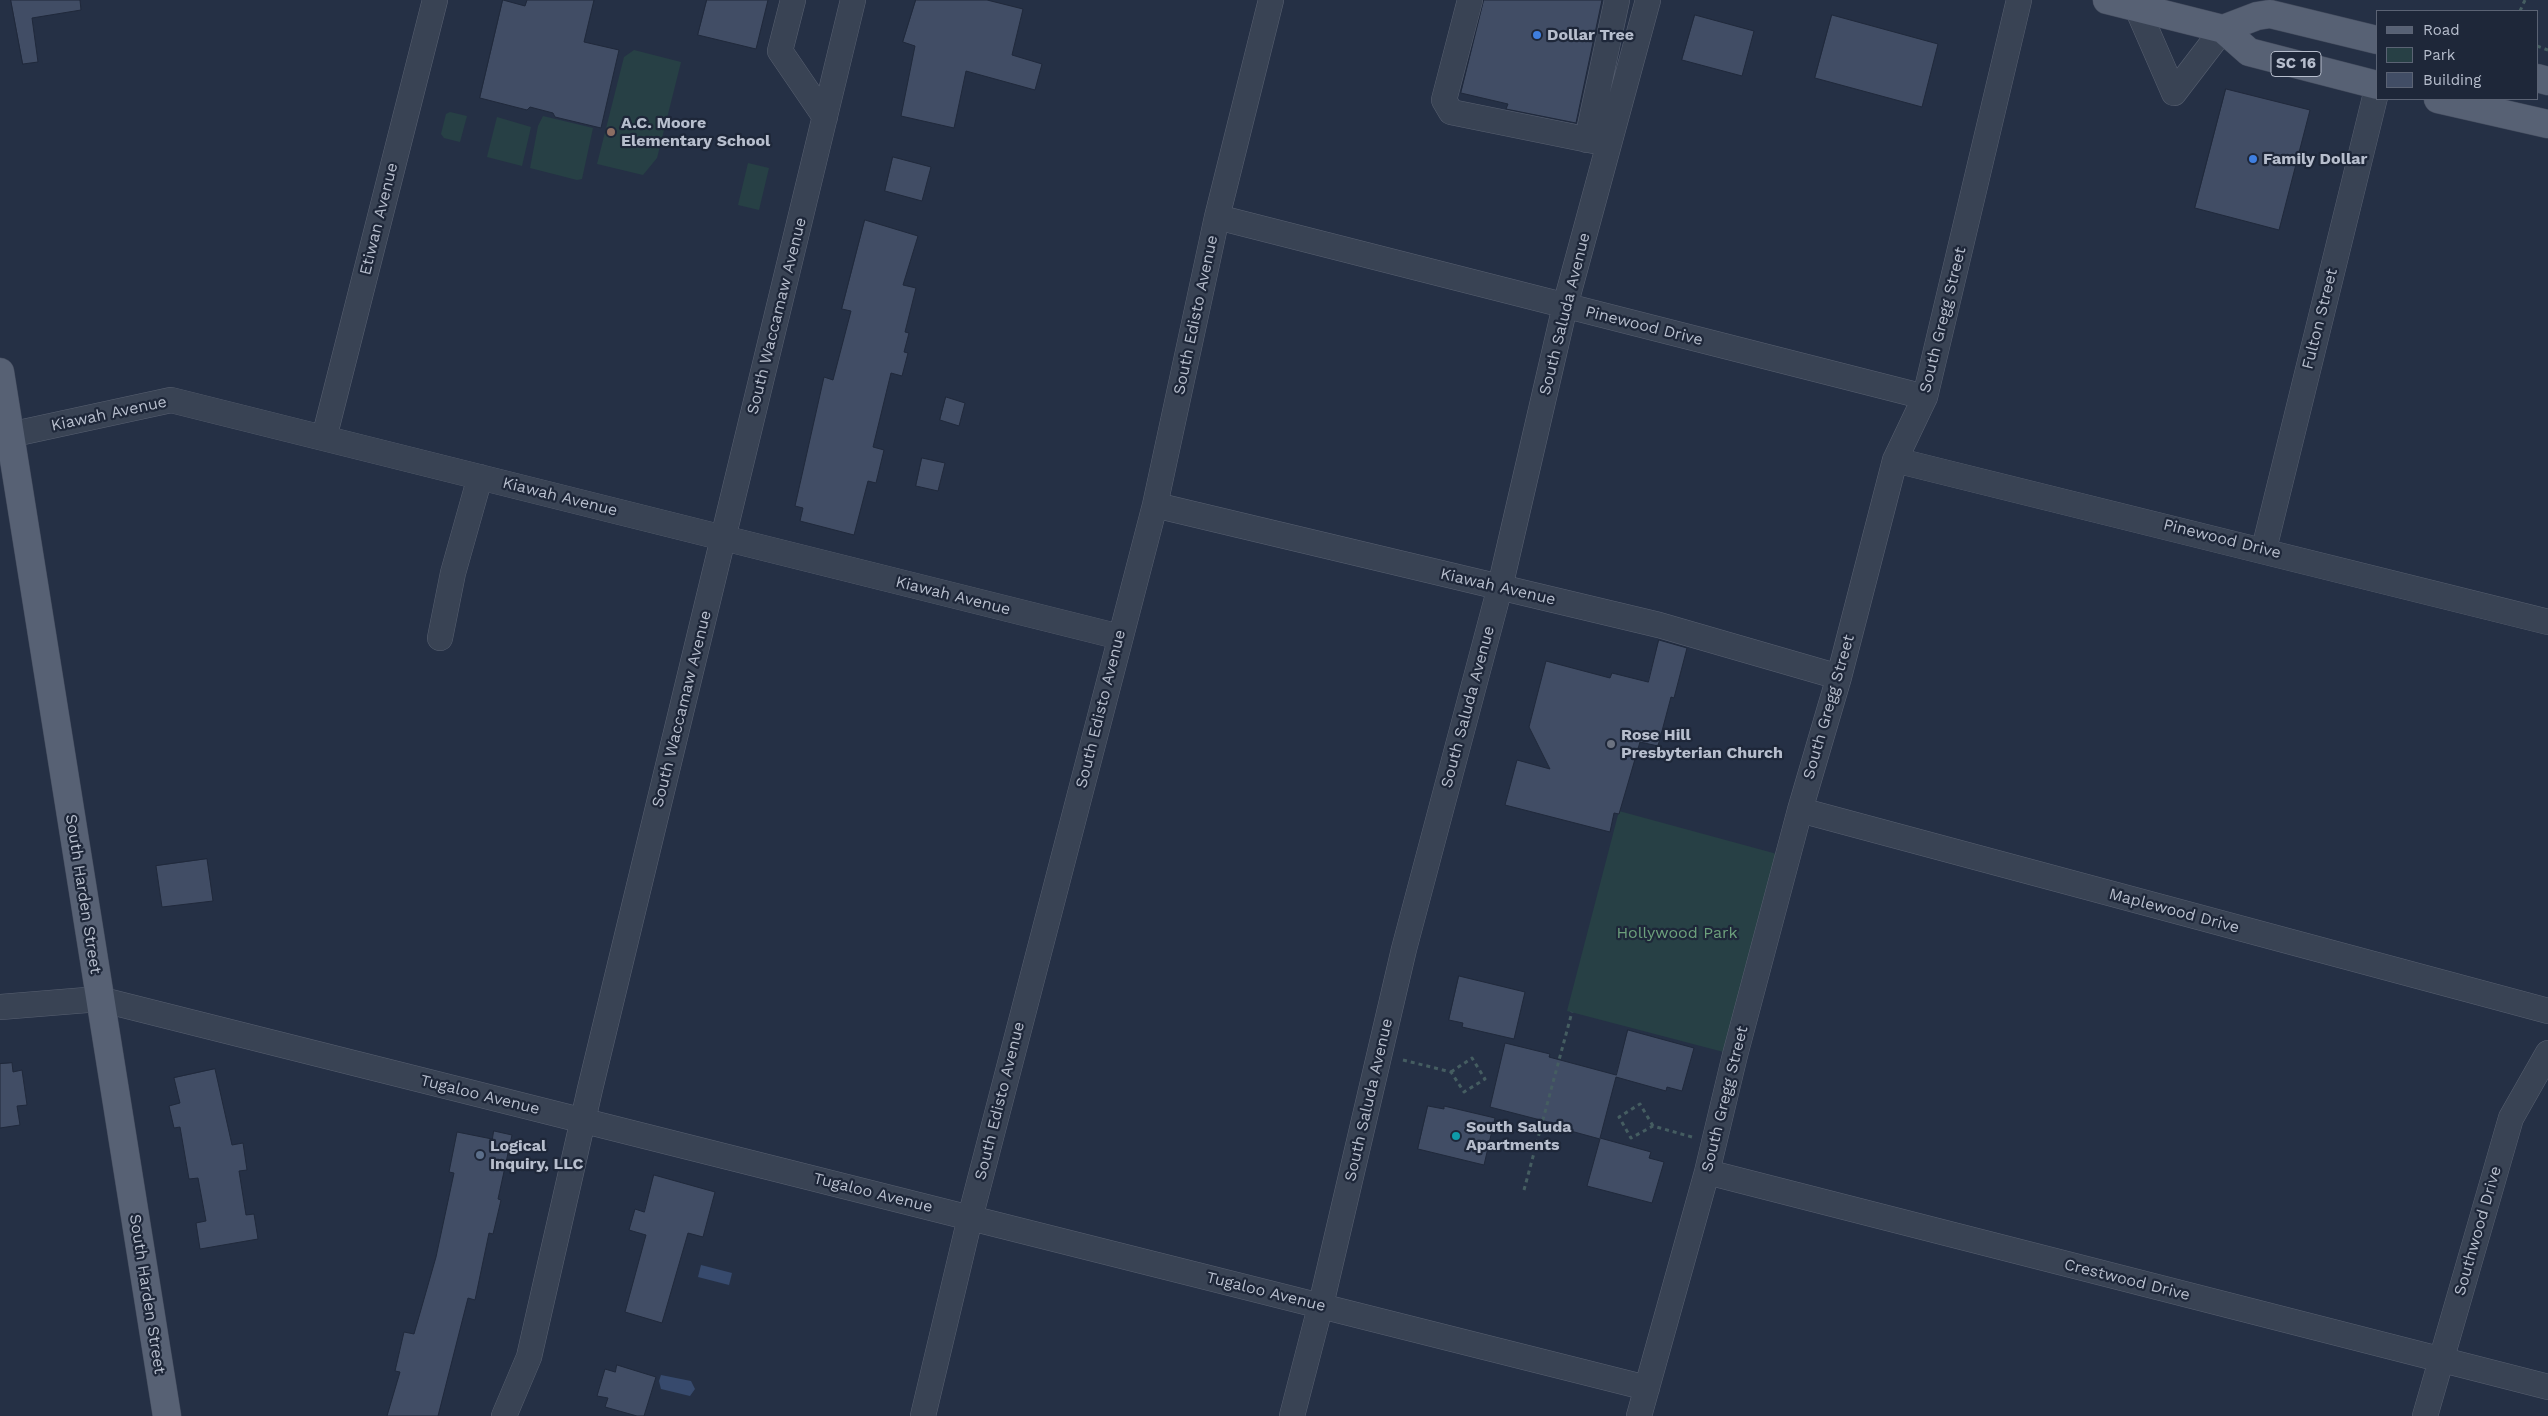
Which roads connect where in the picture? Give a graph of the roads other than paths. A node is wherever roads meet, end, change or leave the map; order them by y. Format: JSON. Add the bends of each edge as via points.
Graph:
{"nodes":[{"id":1,"x":435,"y":0,"type":"edge"},
{"id":2,"x":793,"y":0,"type":"edge"},
{"id":3,"x":853,"y":0,"type":"edge"},
{"id":4,"x":1271,"y":0,"type":"edge"},
{"id":5,"x":1470,"y":0,"type":"edge"},
{"id":6,"x":2019,"y":0,"type":"edge"},
{"id":7,"x":2107,"y":0,"type":"edge"},
{"id":8,"x":1616,"y":3,"type":"edge"},
{"id":9,"x":1646,"y":7,"type":"edge"},
{"id":10,"x":2137,"y":8,"type":"junction"},
{"id":11,"x":2223,"y":29,"type":"junction"},
{"id":12,"x":2376,"y":40,"type":"edge"},
{"id":13,"x":1600,"y":75,"type":"junction"},
{"id":14,"x":1626,"y":82,"type":"junction"},
{"id":15,"x":2376,"y":87,"type":"edge"},
{"id":16,"x":2376,"y":91,"type":"edge"},
{"id":17,"x":2442,"y":100,"type":"edge"},
{"id":18,"x":825,"y":117,"type":"junction"},
{"id":19,"x":2548,"y":124,"type":"edge"},
{"id":20,"x":1598,"y":142,"type":"junction"},
{"id":21,"x":1217,"y":218,"type":"junction"},
{"id":22,"x":1565,"y":306,"type":"junction"},
{"id":23,"x":0,"y":372,"type":"edge"},
{"id":24,"x":1925,"y":397,"type":"junction"},
{"id":25,"x":5,"y":436,"type":"edge"},
{"id":26,"x":324,"y":438,"type":"junction"},
{"id":27,"x":1895,"y":460,"type":"junction"},
{"id":28,"x":480,"y":477,"type":"junction"},
{"id":29,"x":1155,"y":505,"type":"junction"},
{"id":30,"x":723,"y":538,"type":"junction"},
{"id":31,"x":2264,"y":549,"type":"junction"},
{"id":32,"x":1500,"y":587,"type":"junction"},
{"id":33,"x":2548,"y":622,"type":"edge"},
{"id":34,"x":1120,"y":637,"type":"junction"},
{"id":35,"x":440,"y":638,"type":"dead end"},
{"id":36,"x":1839,"y":677,"type":"junction"},
{"id":37,"x":1800,"y":810,"type":"junction"},
{"id":38,"x":99,"y":999,"type":"junction"},
{"id":39,"x":0,"y":1007,"type":"edge"},
{"id":40,"x":2548,"y":1011,"type":"edge"},
{"id":41,"x":2548,"y":1053,"type":"edge"},
{"id":42,"x":582,"y":1120,"type":"junction"},
{"id":43,"x":1707,"y":1172,"type":"junction"},
{"id":44,"x":970,"y":1218,"type":"junction"},
{"id":45,"x":1321,"y":1306,"type":"junction"},
{"id":46,"x":2440,"y":1359,"type":"junction"},
{"id":47,"x":2548,"y":1387,"type":"edge"},
{"id":48,"x":1647,"y":1388,"type":"junction"},
{"id":49,"x":167,"y":1416,"type":"edge"},
{"id":50,"x":504,"y":1416,"type":"edge"},
{"id":51,"x":923,"y":1416,"type":"edge"},
{"id":52,"x":1292,"y":1416,"type":"edge"},
{"id":53,"x":1639,"y":1416,"type":"edge"},
{"id":54,"x":2425,"y":1416,"type":"edge"}],
"edges":[{"from":1,"to":26,"type":"street","name":"Etiwan Avenue"},
{"from":2,"to":18,"type":"street","via":[[780,51]]},
{"from":3,"to":18,"type":"street","name":"South Waccamaw Avenue"},
{"from":4,"to":21,"type":"street","name":"South Edisto Avenue"},
{"from":5,"to":20,"type":"street","via":[[1444,100],[1452,112]]},
{"from":6,"to":24,"type":"street","name":"South Gregg Street"},
{"from":7,"to":10,"type":"main road","number":"SC 16"},
{"from":8,"to":9,"type":"street"},
{"from":8,"to":13,"type":"street"},
{"from":9,"to":14,"type":"street","name":"South Saluda Avenue"},
{"from":10,"to":11,"type":"main road","number":"SC 16"},
{"from":10,"to":11,"type":"street","via":[[2174,93]]},
{"from":11,"to":12,"type":"main road","via":[[2270,14]]},
{"from":11,"to":15,"type":"main road","number":"SC 16","via":[[2249,52]]},
{"from":13,"to":14,"type":"street"},
{"from":13,"to":20,"type":"street"},
{"from":14,"to":20,"type":"street","name":"South Saluda Avenue"},
{"from":16,"to":31,"type":"street","name":"Fulton Street"},
{"from":17,"to":19,"type":"main road"},
{"from":18,"to":30,"type":"street","name":"South Waccamaw Avenue"},
{"from":20,"to":22,"type":"street","name":"South Saluda Avenue"},
{"from":21,"to":22,"type":"street","name":"Pinewood Drive"},
{"from":21,"to":29,"type":"street","name":"South Edisto Avenue"},
{"from":22,"to":24,"type":"street","name":"Pinewood Drive"},
{"from":22,"to":32,"type":"street","name":"South Saluda Avenue"},
{"from":23,"to":25,"type":"main road","name":"South Harden Street"},
{"from":24,"to":27,"type":"street","name":"South Gregg Street"},
{"from":25,"to":26,"type":"street","name":"Kiawah Avenue","via":[[171,400]]},
{"from":25,"to":38,"type":"main road","name":"South Harden Street"},
{"from":26,"to":28,"type":"street","name":"Kiawah Avenue"},
{"from":27,"to":31,"type":"street","name":"Pinewood Drive"},
{"from":27,"to":36,"type":"street","name":"South Gregg Street"},
{"from":28,"to":30,"type":"street","name":"Kiawah Avenue"},
{"from":28,"to":35,"type":"street","via":[[453,573]]},
{"from":29,"to":32,"type":"street","name":"Kiawah Avenue"},
{"from":29,"to":34,"type":"street","name":"South Edisto Avenue"},
{"from":30,"to":34,"type":"street","name":"Kiawah Avenue"},
{"from":30,"to":42,"type":"street","name":"South Waccamaw Avenue"},
{"from":31,"to":33,"type":"street","name":"Pinewood Drive"},
{"from":32,"to":36,"type":"street","name":"Kiawah Avenue","via":[[1659,625]]},
{"from":32,"to":45,"type":"street","name":"South Saluda Avenue","via":[[1404,949]]},
{"from":34,"to":44,"type":"street","name":"South Edisto Avenue"},
{"from":36,"to":37,"type":"street","name":"South Gregg Street"},
{"from":37,"to":40,"type":"street","name":"Maplewood Drive"},
{"from":37,"to":43,"type":"street","name":"South Gregg Street"},
{"from":38,"to":39,"type":"street","name":"Tugaloo Avenue"},
{"from":38,"to":42,"type":"street","name":"Tugaloo Avenue"},
{"from":38,"to":49,"type":"main road","name":"South Harden Street"},
{"from":41,"to":46,"type":"street","name":"Southwood Drive","via":[[2511,1118]]},
{"from":42,"to":44,"type":"street","name":"Tugaloo Avenue"},
{"from":42,"to":50,"type":"street","name":"South Waccamaw Avenue","via":[[529,1357]]},
{"from":43,"to":46,"type":"street","name":"Crestwood Drive"},
{"from":43,"to":48,"type":"street","name":"South Gregg Street"},
{"from":44,"to":45,"type":"street","name":"Tugaloo Avenue"},
{"from":44,"to":51,"type":"street","name":"South Edisto Avenue"},
{"from":45,"to":48,"type":"street","name":"Tugaloo Avenue"},
{"from":45,"to":52,"type":"street","name":"South Saluda Avenue"},
{"from":46,"to":47,"type":"street","name":"Crestwood Drive"},
{"from":46,"to":54,"type":"street","name":"Southwood Drive"},
{"from":48,"to":53,"type":"street","name":"South Gregg Street"}]}
